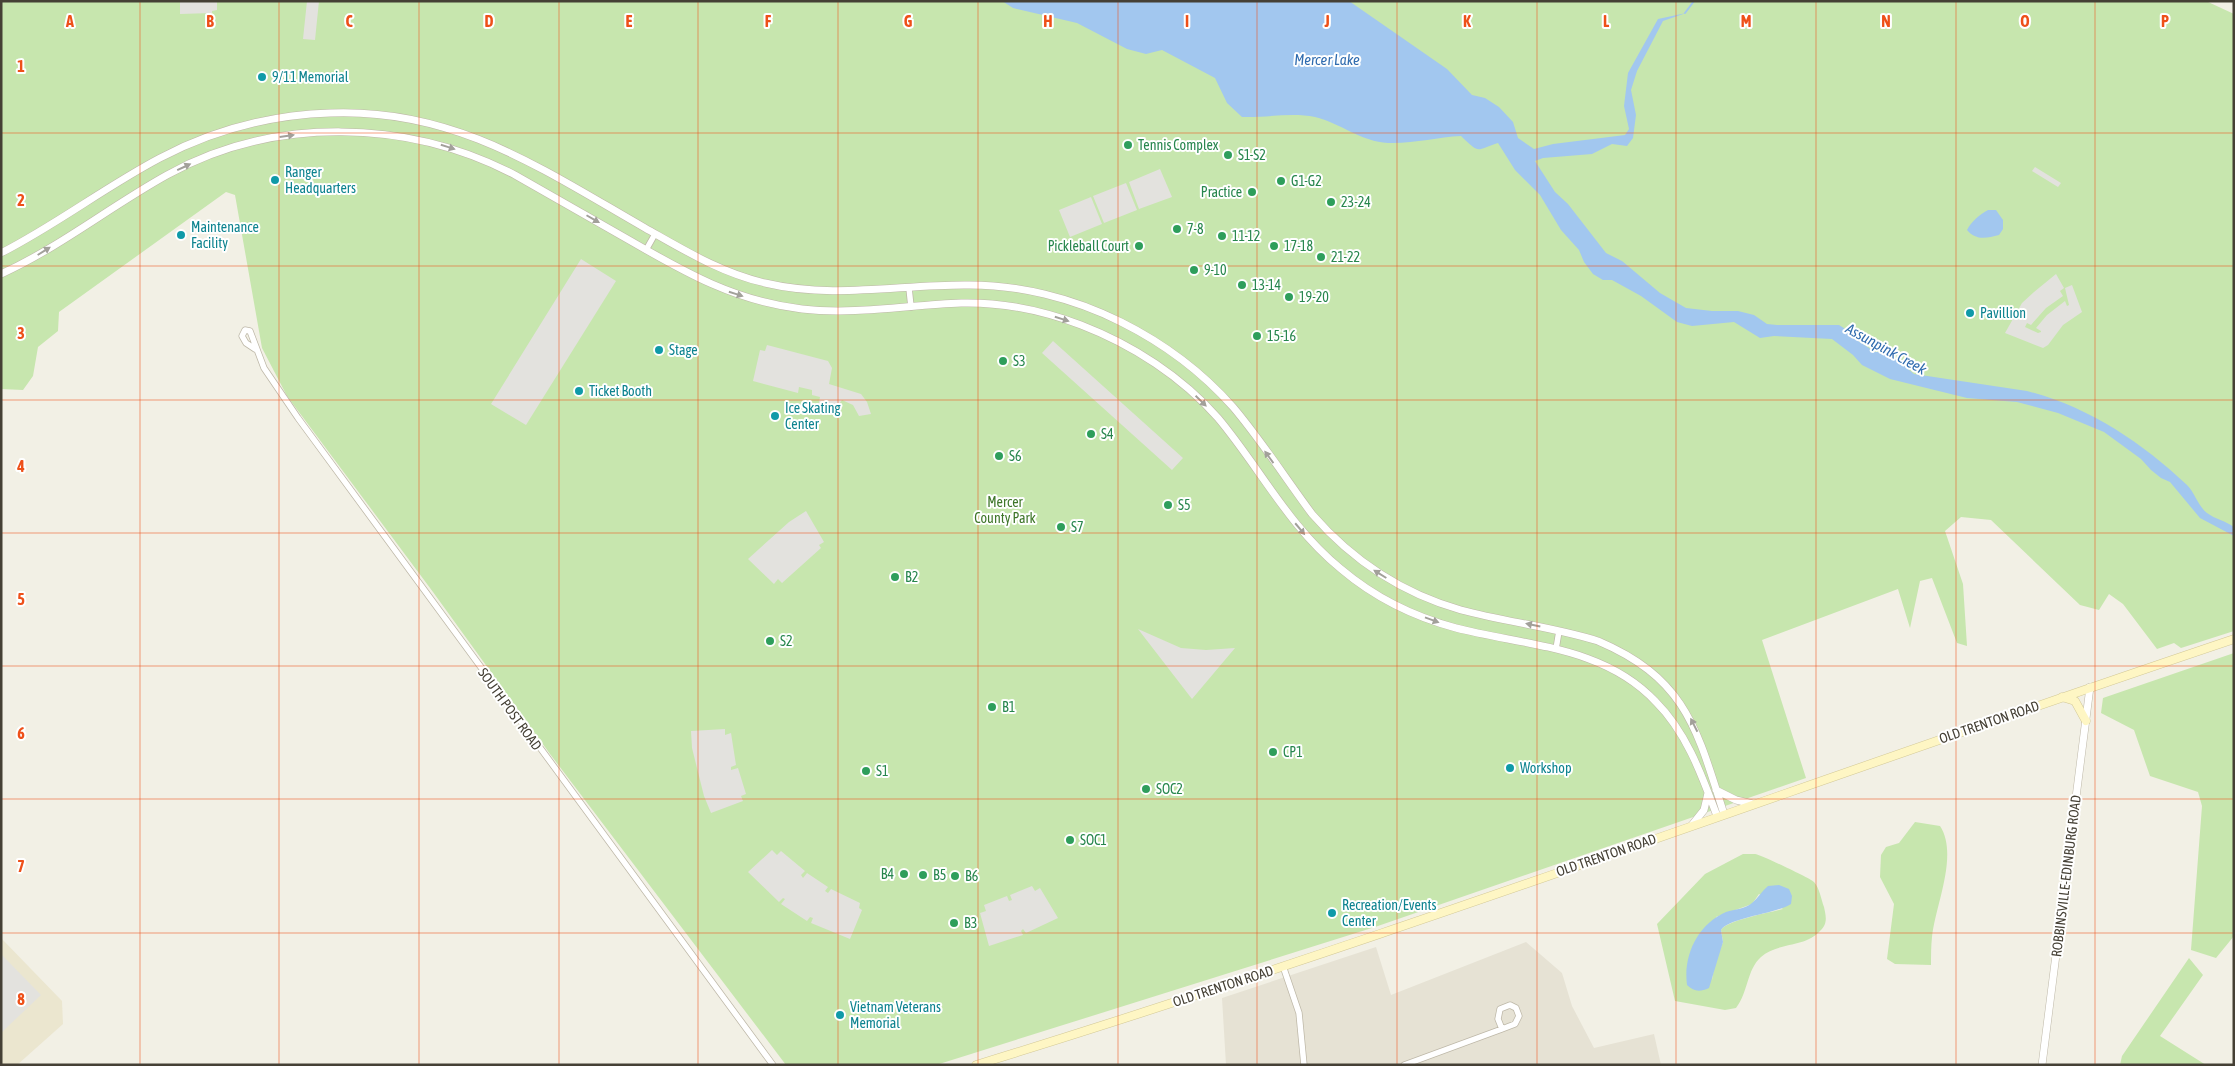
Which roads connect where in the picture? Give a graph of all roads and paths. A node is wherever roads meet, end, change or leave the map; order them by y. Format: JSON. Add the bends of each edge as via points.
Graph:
{"nodes":[{"id":1,"x":655,"y":234,"type":"junction"},
{"id":2,"x":646,"y":250,"type":"junction"},
{"id":3,"x":1,"y":253,"type":"edge"},
{"id":4,"x":1,"y":274,"type":"edge"},
{"id":5,"x":909,"y":288,"type":"junction"},
{"id":6,"x":911,"y":307,"type":"junction"},
{"id":7,"x":255,"y":348,"type":"dead end"},
{"id":8,"x":1559,"y":631,"type":"junction"},
{"id":9,"x":2234,"y":639,"type":"edge"},
{"id":10,"x":1556,"y":649,"type":"junction"},
{"id":11,"x":2090,"y":687,"type":"junction"},
{"id":12,"x":2062,"y":697,"type":"junction"},
{"id":13,"x":2086,"y":721,"type":"junction"},
{"id":14,"x":1716,"y":790,"type":"junction"},
{"id":15,"x":1708,"y":792,"type":"junction"},
{"id":16,"x":1753,"y":804,"type":"junction"},
{"id":17,"x":1720,"y":815,"type":"junction"},
{"id":18,"x":1692,"y":825,"type":"junction"},
{"id":19,"x":1283,"y":966,"type":"junction"},
{"id":20,"x":1502,"y":1029,"type":"dead end"},
{"id":21,"x":773,"y":1065,"type":"edge"},
{"id":22,"x":976,"y":1065,"type":"edge"},
{"id":23,"x":1304,"y":1065,"type":"edge"},
{"id":24,"x":1404,"y":1065,"type":"edge"},
{"id":25,"x":2042,"y":1065,"type":"edge"}],
"edges":[{"from":1,"to":2,"type":"street"},
{"from":1,"to":3,"type":"street","via":[[520,156],[465,133],[399,117],[332,113],[257,122],[185,146],[142,168]]},
{"from":1,"to":5,"type":"street","via":[[722,270],[784,287],[827,292]]},
{"from":4,"to":2,"type":"street","one_way":true,"via":[[39,255],[152,184],[187,166],[261,141],[332,132],[396,136],[465,153],[516,175]]},
{"from":2,"to":6,"type":"street","one_way":true,"via":[[694,277],[758,301],[825,310]]},
{"from":5,"to":6,"type":"street"},
{"from":8,"to":5,"type":"street","one_way":true,"via":[[1440,603],[1402,587],[1372,569],[1340,544],[1312,514],[1223,396],[1185,362],[1144,334],[1074,303],[1006,287]]},
{"from":6,"to":10,"type":"street","one_way":true,"via":[[963,303],[1011,307],[1058,317],[1119,342],[1160,367],[1197,397],[1220,421],[1302,531],[1327,557],[1361,584],[1398,606],[1438,622]]},
{"from":7,"to":21,"type":"street","name":"SOUTH POST ROAD","via":[[270,380]]},
{"from":8,"to":10,"type":"street"},
{"from":14,"to":8,"type":"street","one_way":true,"via":[[1695,727],[1667,687],[1642,664],[1615,648]]},
{"from":9,"to":11,"type":"main road","name":"OLD TRENTON ROAD"},
{"from":10,"to":15,"type":"street","via":[[1606,665],[1645,691],[1680,732]]},
{"from":11,"to":12,"type":"main road","name":"OLD TRENTON ROAD"},
{"from":11,"to":13,"type":"street","name":"ROBBINSVILLE-EDINBURG ROAD"},
{"from":12,"to":13,"type":"main road","via":[[2075,701]]},
{"from":12,"to":16,"type":"main road","name":"OLD TRENTON ROAD"},
{"from":13,"to":25,"type":"street","name":"ROBBINSVILLE-EDINBURG ROAD"},
{"from":14,"to":16,"type":"street"},
{"from":14,"to":17,"type":"street"},
{"from":15,"to":17,"type":"street"},
{"from":15,"to":18,"type":"street","via":[[1704,810]]},
{"from":16,"to":17,"type":"main road","name":"OLD TRENTON ROAD"},
{"from":17,"to":18,"type":"main road","name":"OLD TRENTON ROAD"},
{"from":18,"to":19,"type":"main road","name":"OLD TRENTON ROAD"},
{"from":19,"to":22,"type":"main road","name":"OLD TRENTON ROAD"},
{"from":19,"to":23,"type":"street","via":[[1299,1012]]},
{"from":20,"to":24,"type":"street"}]}
